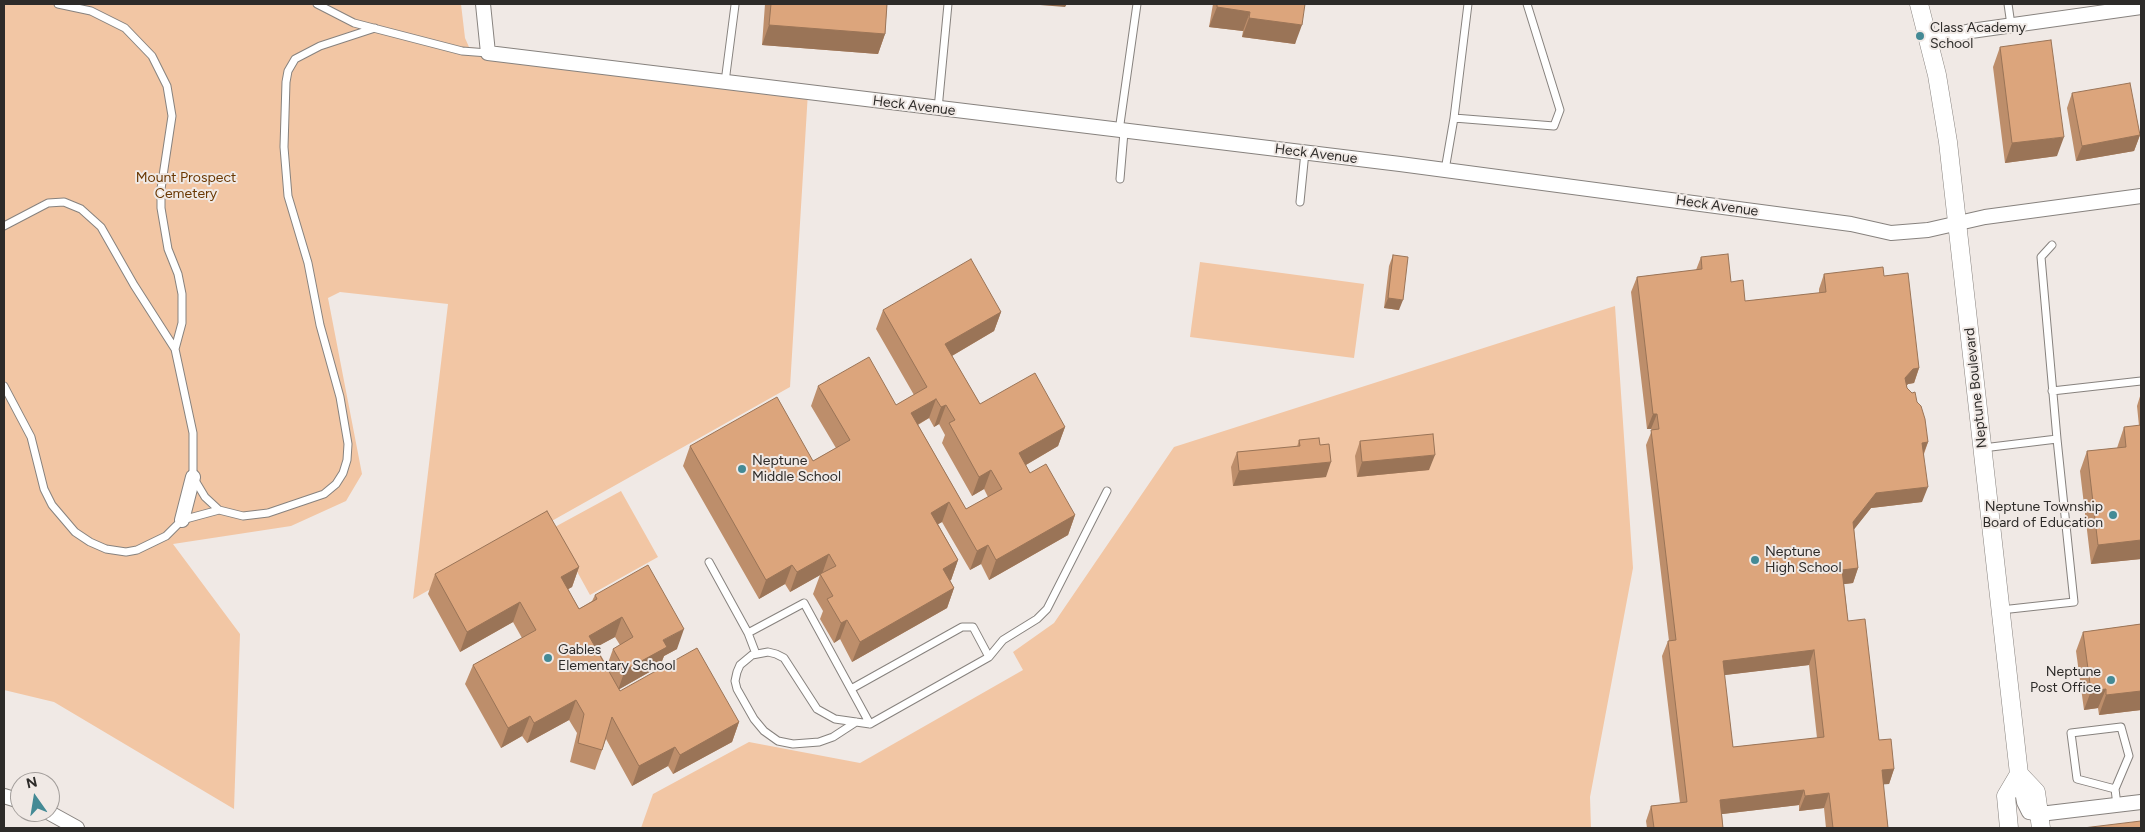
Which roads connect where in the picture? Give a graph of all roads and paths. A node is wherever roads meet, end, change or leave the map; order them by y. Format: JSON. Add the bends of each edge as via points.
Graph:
{"nodes":[{"id":1,"x":58,"y":4,"type":"edge"},
{"id":2,"x":317,"y":4,"type":"edge"},
{"id":3,"x":483,"y":4,"type":"edge"},
{"id":4,"x":948,"y":4,"type":"edge"},
{"id":5,"x":1137,"y":4,"type":"edge"},
{"id":6,"x":1468,"y":4,"type":"edge"},
{"id":7,"x":1527,"y":4,"type":"edge"},
{"id":8,"x":1919,"y":4,"type":"edge"},
{"id":9,"x":2008,"y":4,"type":"edge"},
{"id":10,"x":735,"y":5,"type":"edge"},
{"id":11,"x":2141,"y":7,"type":"edge"},
{"id":12,"x":2011,"y":25,"type":"junction"},
{"id":13,"x":375,"y":28,"type":"junction"},
{"id":14,"x":1929,"y":40,"type":"junction"},
{"id":15,"x":488,"y":53,"type":"junction"},
{"id":16,"x":725,"y":82,"type":"junction"},
{"id":17,"x":938,"y":109,"type":"junction"},
{"id":18,"x":1454,"y":118,"type":"junction"},
{"id":19,"x":1122,"y":132,"type":"junction"},
{"id":20,"x":1305,"y":152,"type":"junction"},
{"id":21,"x":1445,"y":170,"type":"junction"},
{"id":22,"x":1120,"y":179,"type":"dead end"},
{"id":23,"x":2141,"y":196,"type":"edge"},
{"id":24,"x":1300,"y":202,"type":"dead end"},
{"id":25,"x":1957,"y":224,"type":"junction"},
{"id":26,"x":4,"y":226,"type":"edge"},
{"id":27,"x":2052,"y":245,"type":"dead end"},
{"id":28,"x":175,"y":349,"type":"junction"},
{"id":29,"x":2141,"y":381,"type":"edge"},
{"id":30,"x":4,"y":386,"type":"edge"},
{"id":31,"x":2052,"y":390,"type":"junction"},
{"id":32,"x":2057,"y":439,"type":"junction"},
{"id":33,"x":1982,"y":448,"type":"junction"},
{"id":34,"x":193,"y":477,"type":"junction"},
{"id":35,"x":1107,"y":491,"type":"dead end"},
{"id":36,"x":219,"y":510,"type":"junction"},
{"id":37,"x":182,"y":520,"type":"junction"},
{"id":38,"x":709,"y":562,"type":"dead end"},
{"id":39,"x":2001,"y":610,"type":"junction"},
{"id":40,"x":748,"y":633,"type":"junction"},
{"id":41,"x":756,"y":654,"type":"junction"},
{"id":42,"x":989,"y":657,"type":"junction"},
{"id":43,"x":851,"y":689,"type":"junction"},
{"id":44,"x":856,"y":722,"type":"junction"},
{"id":45,"x":870,"y":724,"type":"junction"},
{"id":46,"x":2019,"y":774,"type":"junction"},
{"id":47,"x":2115,"y":789,"type":"junction"},
{"id":48,"x":2141,"y":802,"type":"edge"},
{"id":49,"x":2117,"y":805,"type":"junction"},
{"id":50,"x":60,"y":819,"type":"edge"},
{"id":51,"x":2040,"y":821,"type":"edge"},
{"id":52,"x":77,"y":828,"type":"edge"},
{"id":53,"x":2009,"y":828,"type":"edge"}],
"edges":[{"from":1,"to":28,"type":"lane","via":[[91,11],[125,28],[152,56],[167,86],[171,128],[161,208],[168,249],[182,294],[182,323]]},
{"from":2,"to":13,"type":"lane","via":[[354,23]]},
{"from":3,"to":15,"type":"street"},
{"from":4,"to":17,"type":"lane"},
{"from":5,"to":19,"type":"lane"},
{"from":6,"to":18,"type":"lane"},
{"from":7,"to":18,"type":"lane","via":[[1560,110],[1554,126]]},
{"from":8,"to":14,"type":"street","name":"Neptune Boulevard"},
{"from":9,"to":12,"type":"lane"},
{"from":10,"to":16,"type":"lane"},
{"from":11,"to":12,"type":"street"},
{"from":12,"to":14,"type":"street"},
{"from":13,"to":15,"type":"lane","via":[[462,51]]},
{"from":13,"to":36,"type":"lane","via":[[320,46],[295,60],[286,82],[285,174],[288,196],[308,263],[320,325],[340,397],[348,444],[343,473],[324,494],[268,513],[243,516]]},
{"from":14,"to":25,"type":"street","name":"Neptune Boulevard","via":[[1948,142]]},
{"from":15,"to":16,"type":"street","name":"Heck Avenue"},
{"from":16,"to":17,"type":"street","name":"Heck Avenue"},
{"from":17,"to":19,"type":"street","name":"Heck Avenue"},
{"from":18,"to":21,"type":"lane"},
{"from":19,"to":20,"type":"street","name":"Heck Avenue"},
{"from":19,"to":22,"type":"lane"},
{"from":20,"to":21,"type":"street","name":"Heck Avenue"},
{"from":20,"to":24,"type":"lane"},
{"from":21,"to":25,"type":"street","name":"Heck Avenue","via":[[1851,224],[1891,233],[1910,233]]},
{"from":23,"to":25,"type":"street","name":"Heck Avenue","via":[[1986,217]]},
{"from":25,"to":33,"type":"street","name":"Neptune Boulevard"},
{"from":26,"to":28,"type":"lane","via":[[48,203],[64,202],[81,209],[101,227]]},
{"from":27,"to":31,"type":"lane","via":[[2040,257]]},
{"from":28,"to":34,"type":"lane","via":[[193,433]]},
{"from":29,"to":31,"type":"lane"},
{"from":30,"to":37,"type":"lane","via":[[31,437],[44,489],[52,505],[75,532],[106,549],[126,552],[152,545]]},
{"from":31,"to":32,"type":"lane"},
{"from":32,"to":33,"type":"lane"},
{"from":32,"to":39,"type":"lane","via":[[2074,602]]},
{"from":33,"to":39,"type":"street","name":"Neptune Boulevard"},
{"from":34,"to":36,"type":"lane","via":[[205,497]]},
{"from":34,"to":37,"type":"street"},
{"from":35,"to":42,"type":"lane","via":[[1047,610],[1003,640]]},
{"from":36,"to":37,"type":"lane"},
{"from":38,"to":40,"type":"lane"},
{"from":39,"to":46,"type":"street","name":"Neptune Boulevard"},
{"from":40,"to":41,"type":"lane"},
{"from":40,"to":43,"type":"lane","via":[[804,603]]},
{"from":41,"to":44,"type":"lane","via":[[768,652],[784,658],[817,709],[835,719]]},
{"from":41,"to":44,"type":"lane","via":[[740,664],[735,681],[750,712],[764,731],[778,740],[806,744],[833,737]]},
{"from":42,"to":43,"type":"lane","via":[[973,627],[962,627]]},
{"from":42,"to":45,"type":"lane"},
{"from":43,"to":45,"type":"lane"},
{"from":44,"to":45,"type":"lane"},
{"from":46,"to":51,"type":"street","via":[[2036,792]]},
{"from":46,"to":53,"type":"street","via":[[2006,796]]},
{"from":47,"to":47,"type":"lane","via":[[2129,756],[2122,727],[2071,733],[2077,779]]},
{"from":47,"to":49,"type":"lane"},
{"from":48,"to":49,"type":"street"},
{"from":49,"to":51,"type":"street"},
{"from":50,"to":52,"type":"street"}]}
